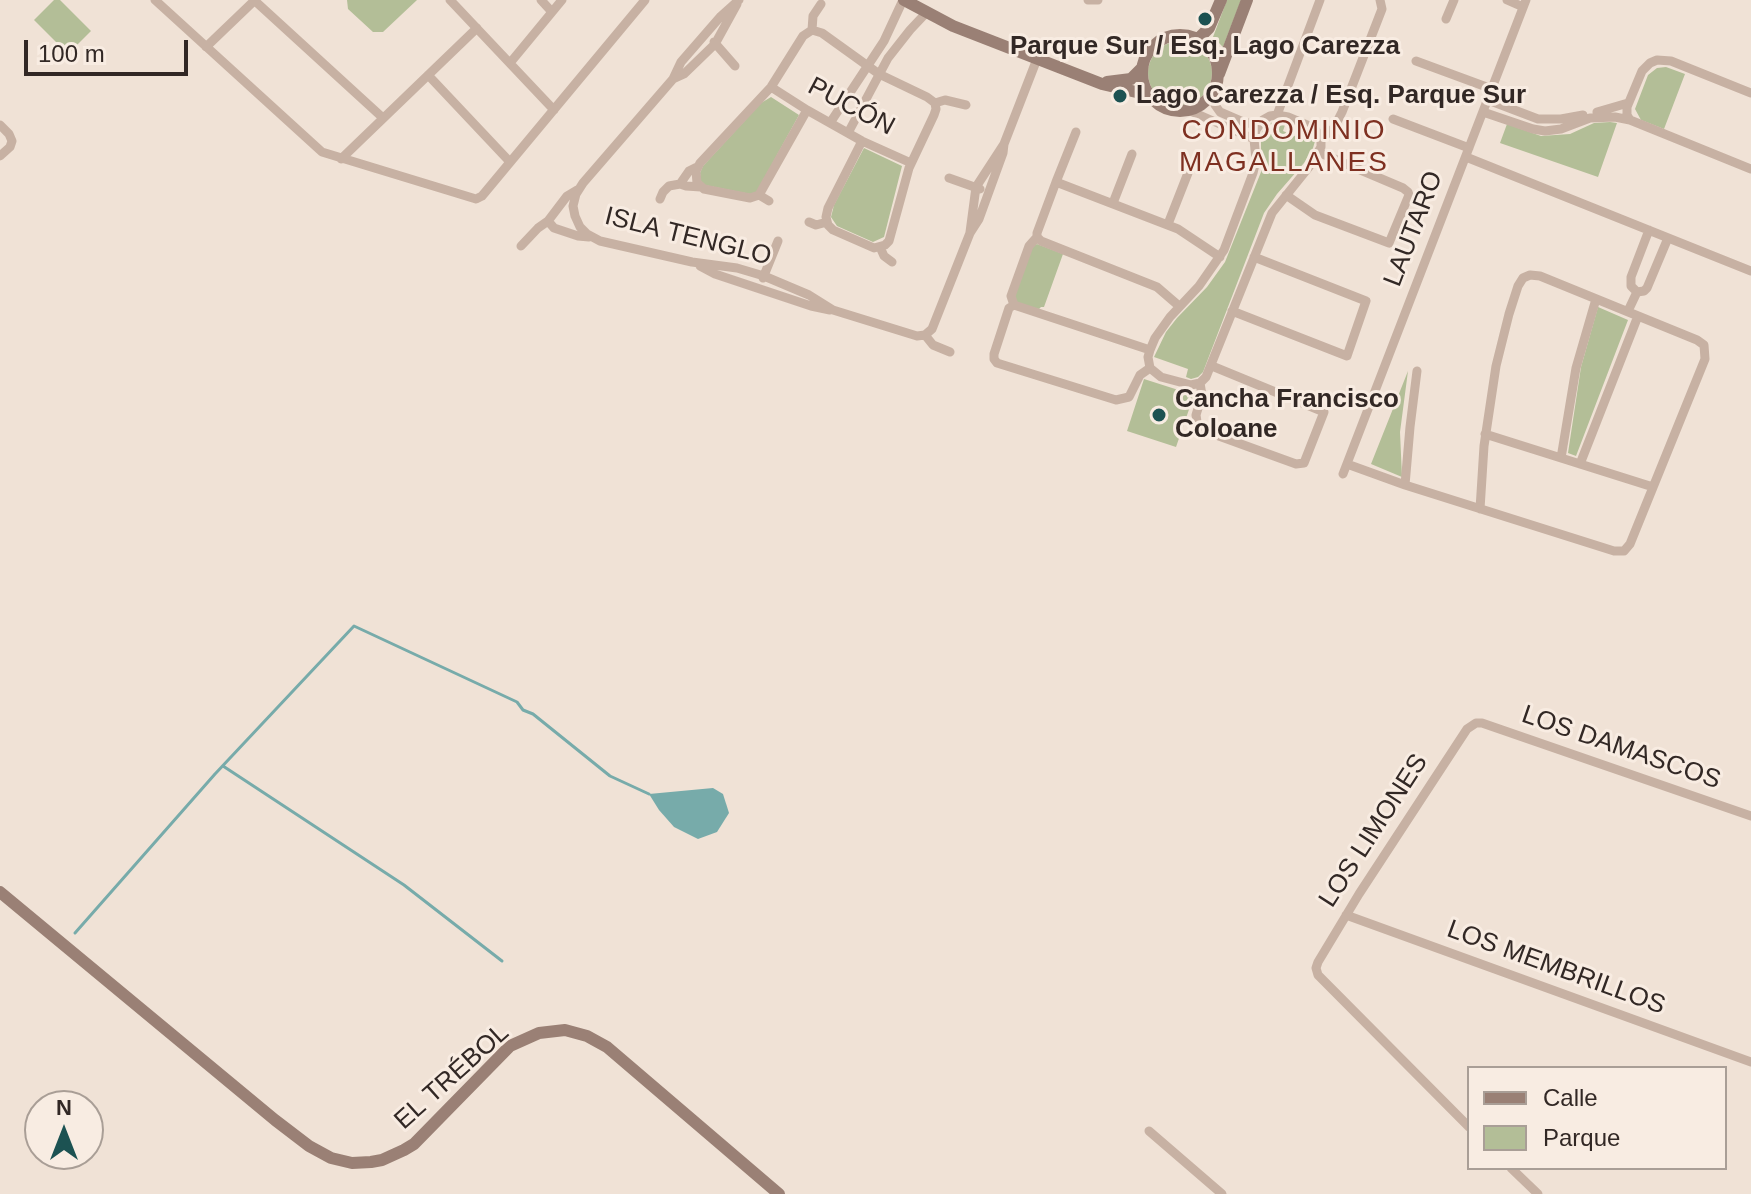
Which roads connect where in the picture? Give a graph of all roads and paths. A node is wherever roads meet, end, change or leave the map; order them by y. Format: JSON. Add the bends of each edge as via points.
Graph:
{"nodes":[{"id":1,"x":255,"y":0,"type":"edge"},
{"id":2,"x":450,"y":0,"type":"edge"},
{"id":3,"x":541,"y":0,"type":"edge"},
{"id":4,"x":562,"y":0,"type":"edge"},
{"id":5,"x":904,"y":0,"type":"edge"},
{"id":6,"x":1088,"y":0,"type":"edge"},
{"id":7,"x":1098,"y":0,"type":"edge"},
{"id":8,"x":1221,"y":0,"type":"edge"},
{"id":9,"x":1247,"y":0,"type":"edge"},
{"id":10,"x":1320,"y":0,"type":"edge"},
{"id":11,"x":1454,"y":0,"type":"edge"},
{"id":12,"x":1507,"y":0,"type":"edge"},
{"id":13,"x":157,"y":1,"type":"edge"},
{"id":14,"x":738,"y":1,"type":"edge"},
{"id":15,"x":1381,"y":1,"type":"edge"},
{"id":16,"x":639,"y":2,"type":"edge"},
{"id":17,"x":821,"y":4,"type":"dead end"},
{"id":18,"x":1525,"y":4,"type":"edge"},
{"id":19,"x":922,"y":7,"type":"edge"},
{"id":20,"x":552,"y":12,"type":"junction"},
{"id":21,"x":1446,"y":19,"type":"dead end"},
{"id":22,"x":477,"y":28,"type":"junction"},
{"id":23,"x":812,"y":30,"type":"junction"},
{"id":24,"x":706,"y":34,"type":"junction"},
{"id":25,"x":1197,"y":40,"type":"junction"},
{"id":26,"x":715,"y":44,"type":"junction"},
{"id":27,"x":206,"y":47,"type":"junction"},
{"id":28,"x":1037,"y":59,"type":"junction"},
{"id":29,"x":1416,"y":61,"type":"dead end"},
{"id":30,"x":510,"y":63,"type":"junction"},
{"id":31,"x":735,"y":66,"type":"dead end"},
{"id":32,"x":868,"y":66,"type":"junction"},
{"id":33,"x":1142,"y":68,"type":"junction"},
{"id":34,"x":879,"y":74,"type":"junction"},
{"id":35,"x":428,"y":75,"type":"junction"},
{"id":36,"x":673,"y":79,"type":"junction"},
{"id":37,"x":1217,"y":80,"type":"junction"},
{"id":38,"x":1096,"y":81,"type":"junction"},
{"id":39,"x":771,"y":87,"type":"junction"},
{"id":40,"x":1492,"y":89,"type":"junction"},
{"id":41,"x":1751,"y":93,"type":"edge"},
{"id":42,"x":1211,"y":94,"type":"junction"},
{"id":43,"x":1149,"y":95,"type":"junction"},
{"id":44,"x":1488,"y":100,"type":"junction"},
{"id":45,"x":935,"y":103,"type":"junction"},
{"id":46,"x":1628,"y":103,"type":"junction"},
{"id":47,"x":966,"y":105,"type":"dead end"},
{"id":48,"x":554,"y":110,"type":"junction"},
{"id":49,"x":807,"y":110,"type":"junction"},
{"id":50,"x":1188,"y":110,"type":"junction"},
{"id":51,"x":1483,"y":112,"type":"junction"},
{"id":52,"x":1277,"y":115,"type":"junction"},
{"id":53,"x":383,"y":118,"type":"junction"},
{"id":54,"x":1393,"y":119,"type":"dead end"},
{"id":55,"x":1630,"y":120,"type":"junction"},
{"id":56,"x":830,"y":123,"type":"junction"},
{"id":57,"x":0,"y":125,"type":"edge"},
{"id":58,"x":1258,"y":125,"type":"junction"},
{"id":59,"x":1076,"y":132,"type":"dead end"},
{"id":60,"x":848,"y":133,"type":"junction"},
{"id":61,"x":1254,"y":139,"type":"junction"},
{"id":62,"x":1321,"y":139,"type":"junction"},
{"id":63,"x":862,"y":141,"type":"junction"},
{"id":64,"x":1004,"y":144,"type":"junction"},
{"id":65,"x":1318,"y":152,"type":"junction"},
{"id":66,"x":1467,"y":153,"type":"junction"},
{"id":67,"x":1132,"y":154,"type":"dead end"},
{"id":68,"x":0,"y":156,"type":"edge"},
{"id":69,"x":341,"y":159,"type":"junction"},
{"id":70,"x":510,"y":162,"type":"junction"},
{"id":71,"x":911,"y":163,"type":"junction"},
{"id":72,"x":697,"y":167,"type":"junction"},
{"id":73,"x":1751,"y":169,"type":"edge"},
{"id":74,"x":1188,"y":173,"type":"dead end"},
{"id":75,"x":949,"y":178,"type":"dead end"},
{"id":76,"x":1056,"y":182,"type":"junction"},
{"id":77,"x":680,"y":184,"type":"junction"},
{"id":78,"x":701,"y":187,"type":"junction"},
{"id":79,"x":976,"y":187,"type":"junction"},
{"id":80,"x":580,"y":188,"type":"junction"},
{"id":81,"x":989,"y":192,"type":"junction"},
{"id":82,"x":759,"y":195,"type":"junction"},
{"id":83,"x":1286,"y":195,"type":"junction"},
{"id":84,"x":660,"y":199,"type":"dead end"},
{"id":85,"x":769,"y":201,"type":"dead end"},
{"id":86,"x":1113,"y":203,"type":"junction"},
{"id":87,"x":548,"y":221,"type":"junction"},
{"id":88,"x":809,"y":222,"type":"dead end"},
{"id":89,"x":827,"y":222,"type":"junction"},
{"id":90,"x":1168,"y":224,"type":"junction"},
{"id":91,"x":1649,"y":230,"type":"junction"},
{"id":92,"x":970,"y":233,"type":"junction"},
{"id":93,"x":1037,"y":237,"type":"junction"},
{"id":94,"x":593,"y":238,"type":"junction"},
{"id":95,"x":1668,"y":238,"type":"junction"},
{"id":96,"x":778,"y":241,"type":"dead end"},
{"id":97,"x":521,"y":246,"type":"dead end"},
{"id":98,"x":880,"y":247,"type":"junction"},
{"id":99,"x":1220,"y":257,"type":"junction"},
{"id":100,"x":1254,"y":257,"type":"junction"},
{"id":101,"x":692,"y":262,"type":"junction"},
{"id":102,"x":892,"y":262,"type":"dead end"},
{"id":103,"x":1751,"y":271,"type":"edge"},
{"id":104,"x":764,"y":276,"type":"junction"},
{"id":105,"x":758,"y":288,"type":"junction"},
{"id":106,"x":1637,"y":292,"type":"junction"},
{"id":107,"x":1596,"y":299,"type":"junction"},
{"id":108,"x":1014,"y":305,"type":"junction"},
{"id":109,"x":1179,"y":306,"type":"junction"},
{"id":110,"x":833,"y":310,"type":"junction"},
{"id":111,"x":1232,"y":311,"type":"junction"},
{"id":112,"x":1633,"y":314,"type":"junction"},
{"id":113,"x":928,"y":332,"type":"junction"},
{"id":114,"x":1150,"y":350,"type":"junction"},
{"id":115,"x":950,"y":352,"type":"dead end"},
{"id":116,"x":1212,"y":366,"type":"junction"},
{"id":117,"x":1150,"y":368,"type":"junction"},
{"id":118,"x":1417,"y":371,"type":"dead end"},
{"id":119,"x":1200,"y":383,"type":"junction"},
{"id":120,"x":1485,"y":434,"type":"junction"},
{"id":121,"x":1561,"y":458,"type":"junction"},
{"id":122,"x":1580,"y":464,"type":"junction"},
{"id":123,"x":1405,"y":485,"type":"junction"},
{"id":124,"x":1653,"y":487,"type":"junction"},
{"id":125,"x":1480,"y":509,"type":"junction"},
{"id":126,"x":1476,"y":723,"type":"joint"},
{"id":127,"x":1751,"y":816,"type":"edge"},
{"id":128,"x":0,"y":892,"type":"edge"},
{"id":129,"x":1346,"y":915,"type":"junction"},
{"id":130,"x":1751,"y":1062,"type":"edge"},
{"id":131,"x":1467,"y":1125,"type":"edge"},
{"id":132,"x":1149,"y":1131,"type":"dead end"},
{"id":133,"x":1513,"y":1170,"type":"edge"},
{"id":134,"x":779,"y":1194,"type":"edge"},
{"id":135,"x":1222,"y":1194,"type":"edge"},
{"id":136,"x":1538,"y":1194,"type":"edge"}],
"edges":[{"from":1,"to":27,"type":"street"},
{"from":1,"to":53,"type":"street"},
{"from":2,"to":22,"type":"street"},
{"from":3,"to":20,"type":"street"},
{"from":4,"to":20,"type":"street"},
{"from":5,"to":19,"type":"main road"},
{"from":5,"to":32,"type":"street"},
{"from":6,"to":7,"type":"street"},
{"from":8,"to":25,"type":"main road","via":[[1209,28]]},
{"from":9,"to":37,"type":"main road"},
{"from":10,"to":52,"type":"street"},
{"from":11,"to":21,"type":"street"},
{"from":12,"to":18,"type":"street"},
{"from":13,"to":27,"type":"street"},
{"from":14,"to":24,"type":"street"},
{"from":14,"to":26,"type":"street"},
{"from":15,"to":62,"type":"street","via":[[1338,122]]},
{"from":16,"to":48,"type":"street"},
{"from":17,"to":23,"type":"street"},
{"from":18,"to":40,"type":"street","name":"LAUTARO"},
{"from":19,"to":28,"type":"main road","via":[[953,26]]},
{"from":19,"to":34,"type":"street"},
{"from":20,"to":30,"type":"street"},
{"from":22,"to":30,"type":"street"},
{"from":22,"to":35,"type":"street"},
{"from":23,"to":32,"type":"street"},
{"from":23,"to":39,"type":"street"},
{"from":24,"to":26,"type":"street"},
{"from":24,"to":36,"type":"street"},
{"from":25,"to":33,"type":"main road","via":[[1164,39]]},
{"from":25,"to":37,"type":"main road","via":[[1214,57]]},
{"from":26,"to":31,"type":"street"},
{"from":26,"to":36,"type":"street"},
{"from":27,"to":69,"type":"street","via":[[317,149]]},
{"from":28,"to":38,"type":"main road"},
{"from":28,"to":64,"type":"street"},
{"from":29,"to":40,"type":"street"},
{"from":30,"to":48,"type":"street"},
{"from":32,"to":34,"type":"street"},
{"from":32,"to":56,"type":"street"},
{"from":33,"to":38,"type":"main road","via":[[1131,79]]},
{"from":33,"to":43,"type":"main road"},
{"from":34,"to":45,"type":"street"},
{"from":34,"to":60,"type":"street"},
{"from":35,"to":53,"type":"street"},
{"from":35,"to":70,"type":"street"},
{"from":36,"to":80,"type":"street"},
{"from":37,"to":42,"type":"main road"},
{"from":38,"to":43,"type":"main road"},
{"from":39,"to":49,"type":"street","name":"PUCÓN"},
{"from":39,"to":72,"type":"street"},
{"from":40,"to":44,"type":"street","name":"LAUTARO"},
{"from":41,"to":46,"type":"street","via":[[1663,59],[1645,66]]},
{"from":42,"to":50,"type":"main road"},
{"from":42,"to":58,"type":"street","via":[[1220,112]]},
{"from":43,"to":50,"type":"main road","via":[[1164,108]]},
{"from":44,"to":46,"type":"street","via":[[1545,120]]},
{"from":44,"to":51,"type":"street","name":"LAUTARO"},
{"from":45,"to":47,"type":"street"},
{"from":45,"to":71,"type":"street"},
{"from":46,"to":55,"type":"street"},
{"from":48,"to":70,"type":"street"},
{"from":49,"to":56,"type":"street","name":"PUCÓN"},
{"from":49,"to":82,"type":"street"},
{"from":50,"to":61,"type":"street"},
{"from":51,"to":55,"type":"street","via":[[1545,131],[1598,116]]},
{"from":51,"to":66,"type":"street","name":"LAUTARO"},
{"from":52,"to":58,"type":"street"},
{"from":52,"to":62,"type":"street","via":[[1311,126]]},
{"from":53,"to":69,"type":"street"},
{"from":54,"to":66,"type":"street"},
{"from":55,"to":73,"type":"street"},
{"from":56,"to":60,"type":"street","name":"PUCÓN"},
{"from":57,"to":68,"type":"street","via":[[12,141]]},
{"from":58,"to":61,"type":"street"},
{"from":59,"to":76,"type":"street"},
{"from":60,"to":63,"type":"street","name":"PUCÓN"},
{"from":61,"to":99,"type":"street","via":[[1253,173]]},
{"from":62,"to":65,"type":"street"},
{"from":63,"to":71,"type":"street","name":"PUCÓN"},
{"from":63,"to":89,"type":"street","via":[[828,208]]},
{"from":64,"to":79,"type":"street"},
{"from":64,"to":81,"type":"street"},
{"from":65,"to":83,"type":"street"},
{"from":65,"to":83,"type":"street","via":[[1408,192],[1389,243],[1315,215]]},
{"from":66,"to":91,"type":"street"},
{"from":66,"to":123,"type":"street","name":"LAUTARO","via":[[1345,469]]},
{"from":67,"to":86,"type":"street"},
{"from":69,"to":70,"type":"street","via":[[474,198]]},
{"from":71,"to":98,"type":"street","via":[[892,234]]},
{"from":72,"to":77,"type":"street"},
{"from":72,"to":78,"type":"street"},
{"from":74,"to":90,"type":"street"},
{"from":75,"to":79,"type":"street"},
{"from":76,"to":86,"type":"street"},
{"from":76,"to":93,"type":"street"},
{"from":77,"to":78,"type":"street"},
{"from":77,"to":84,"type":"street","via":[[666,189]]},
{"from":78,"to":82,"type":"street","via":[[750,198]]},
{"from":79,"to":81,"type":"street"},
{"from":79,"to":92,"type":"street"},
{"from":80,"to":87,"type":"street"},
{"from":80,"to":94,"type":"street","name":"ISLA TENGLO","via":[[575,216]]},
{"from":81,"to":92,"type":"street"},
{"from":82,"to":85,"type":"street"},
{"from":83,"to":100,"type":"street","via":[[1272,213]]},
{"from":86,"to":90,"type":"street"},
{"from":87,"to":94,"type":"street","via":[[554,228]]},
{"from":87,"to":97,"type":"street"},
{"from":88,"to":89,"type":"street"},
{"from":89,"to":98,"type":"street","via":[[847,237]]},
{"from":90,"to":99,"type":"street"},
{"from":91,"to":95,"type":"street"},
{"from":91,"to":106,"type":"street","via":[[1631,277]]},
{"from":92,"to":113,"type":"street"},
{"from":93,"to":108,"type":"street","via":[[1011,296]]},
{"from":93,"to":109,"type":"street","via":[[1157,287]]},
{"from":94,"to":101,"type":"street","name":"ISLA TENGLO"},
{"from":95,"to":103,"type":"street"},
{"from":95,"to":106,"type":"street","via":[[1647,288]]},
{"from":96,"to":104,"type":"street"},
{"from":98,"to":102,"type":"street"},
{"from":99,"to":109,"type":"street"},
{"from":100,"to":111,"type":"street"},
{"from":100,"to":111,"type":"street","via":[[1366,301],[1347,356]]},
{"from":101,"to":104,"type":"street","name":"ISLA TENGLO"},
{"from":101,"to":105,"type":"street"},
{"from":104,"to":105,"type":"street"},
{"from":104,"to":110,"type":"street","name":"ISLA TENGLO"},
{"from":105,"to":110,"type":"street"},
{"from":106,"to":112,"type":"street"},
{"from":107,"to":112,"type":"street"},
{"from":107,"to":120,"type":"street","via":[[1537,275],[1523,278],[1502,341]]},
{"from":107,"to":121,"type":"street","via":[[1580,349]]},
{"from":108,"to":114,"type":"street"},
{"from":108,"to":117,"type":"street","via":[[994,354],[997,363],[1116,400],[1129,397]]},
{"from":109,"to":114,"type":"street"},
{"from":110,"to":113,"type":"street","name":"ISLA TENGLO","via":[[917,336]]},
{"from":111,"to":116,"type":"street"},
{"from":112,"to":122,"type":"street"},
{"from":112,"to":124,"type":"street","via":[[1705,347],[1705,359]]},
{"from":113,"to":115,"type":"street","via":[[933,345]]},
{"from":114,"to":117,"type":"street"},
{"from":116,"to":119,"type":"street"},
{"from":116,"to":119,"type":"street","via":[[1324,412],[1304,463],[1205,431],[1196,415]]},
{"from":117,"to":119,"type":"street","via":[[1161,377]]},
{"from":118,"to":123,"type":"street"},
{"from":120,"to":121,"type":"street"},
{"from":120,"to":125,"type":"street"},
{"from":121,"to":122,"type":"street"},
{"from":122,"to":124,"type":"street"},
{"from":123,"to":125,"type":"street"},
{"from":124,"to":125,"type":"street","via":[[1630,544],[1620,551]]},
{"from":126,"to":127,"type":"street","name":"LOS DAMASCOS"},
{"from":126,"to":129,"type":"street","name":"LOS LIMONES","via":[[1467,729]]},
{"from":128,"to":134,"type":"main road","name":"EL TRÉBOL","via":[[275,1120],[331,1158],[371,1162],[404,1150],[510,1046],[539,1033],[565,1030],[607,1047]]},
{"from":129,"to":130,"type":"street","name":"LOS MEMBRILLOS"},
{"from":129,"to":131,"type":"street","name":"LOS LIMONES","via":[[1318,962],[1318,975]]},
{"from":132,"to":135,"type":"street"},
{"from":133,"to":136,"type":"street"}]}
